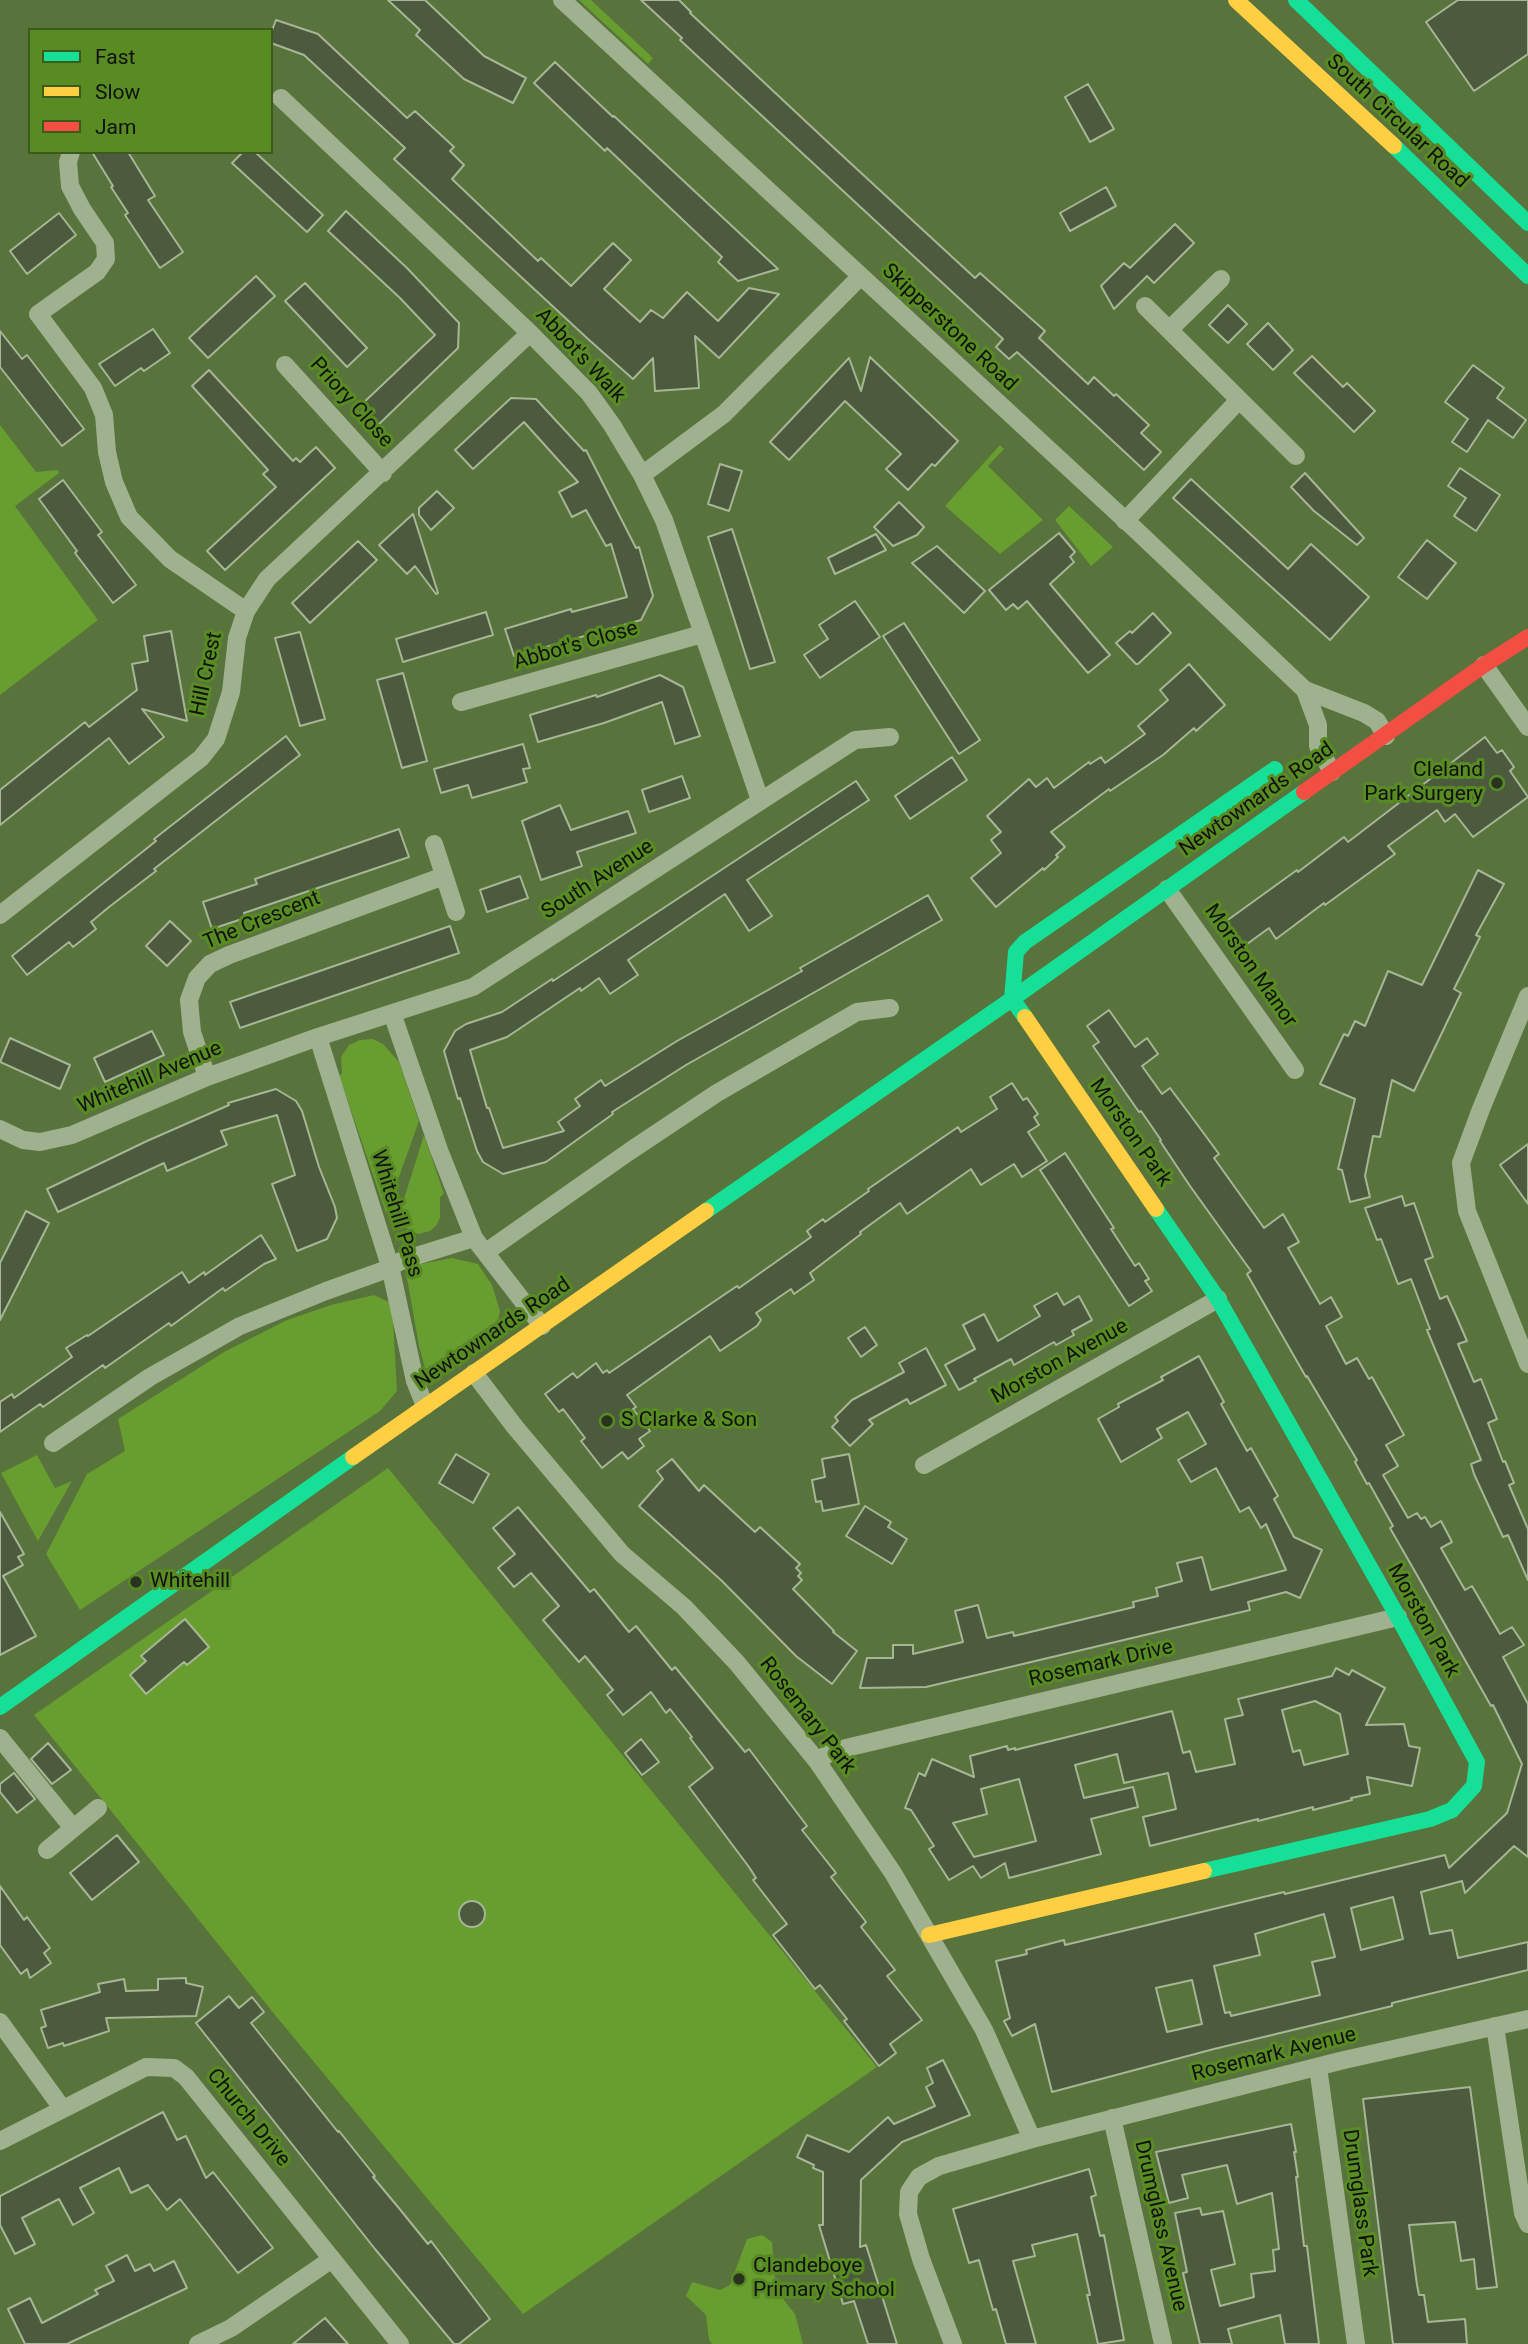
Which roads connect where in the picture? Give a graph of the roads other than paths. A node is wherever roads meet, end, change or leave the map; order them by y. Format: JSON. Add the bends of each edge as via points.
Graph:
{"nodes":[{"id":1,"x":562,"y":0,"type":"edge"},
{"id":2,"x":1236,"y":0,"type":"edge"},
{"id":3,"x":1296,"y":0,"type":"edge"},
{"id":4,"x":281,"y":98,"type":"dead end"},
{"id":5,"x":70,"y":154,"type":"edge"},
{"id":6,"x":1528,"y":223,"type":"edge"},
{"id":7,"x":1528,"y":276,"type":"edge"},
{"id":8,"x":860,"y":277,"type":"junction"},
{"id":9,"x":1221,"y":279,"type":"dead end"},
{"id":10,"x":1145,"y":306,"type":"dead end"},
{"id":11,"x":1169,"y":330,"type":"junction"},
{"id":12,"x":530,"y":333,"type":"junction"},
{"id":13,"x":285,"y":365,"type":"dead end"},
{"id":14,"x":1239,"y":400,"type":"junction"},
{"id":15,"x":1296,"y":456,"type":"dead end"},
{"id":16,"x":383,"y":472,"type":"junction"},
{"id":17,"x":642,"y":475,"type":"junction"},
{"id":18,"x":1125,"y":521,"type":"junction"},
{"id":19,"x":246,"y":611,"type":"junction"},
{"id":20,"x":702,"y":634,"type":"junction"},
{"id":21,"x":1528,"y":637,"type":"edge"},
{"id":22,"x":1484,"y":665,"type":"junction"},
{"id":23,"x":1305,"y":690,"type":"junction"},
{"id":24,"x":461,"y":702,"type":"dead end"},
{"id":25,"x":1528,"y":727,"type":"edge"},
{"id":26,"x":1386,"y":736,"type":"junction"},
{"id":27,"x":890,"y":737,"type":"dead end"},
{"id":28,"x":1275,"y":769,"type":"dead end"},
{"id":29,"x":1332,"y":772,"type":"junction"},
{"id":30,"x":760,"y":800,"type":"junction"},
{"id":31,"x":434,"y":844,"type":"dead end"},
{"id":32,"x":444,"y":876,"type":"junction"},
{"id":33,"x":1167,"y":889,"type":"junction"},
{"id":34,"x":456,"y":912,"type":"dead end"},
{"id":35,"x":0,"y":915,"type":"edge"},
{"id":36,"x":1528,"y":996,"type":"edge"},
{"id":37,"x":1012,"y":999,"type":"junction"},
{"id":38,"x":890,"y":1008,"type":"dead end"},
{"id":39,"x":392,"y":1013,"type":"junction"},
{"id":40,"x":318,"y":1037,"type":"junction"},
{"id":41,"x":1295,"y":1070,"type":"dead end"},
{"id":42,"x":207,"y":1077,"type":"junction"},
{"id":43,"x":2,"y":1136,"type":"edge"},
{"id":44,"x":474,"y":1238,"type":"junction"},
{"id":45,"x":486,"y":1252,"type":"junction"},
{"id":46,"x":390,"y":1266,"type":"junction"},
{"id":47,"x":1218,"y":1299,"type":"junction"},
{"id":48,"x":542,"y":1326,"type":"junction"},
{"id":49,"x":1528,"y":1364,"type":"edge"},
{"id":50,"x":474,"y":1373,"type":"junction"},
{"id":51,"x":425,"y":1406,"type":"junction"},
{"id":52,"x":52,"y":1443,"type":"dead end"},
{"id":53,"x":924,"y":1465,"type":"dead end"},
{"id":54,"x":1398,"y":1617,"type":"junction"},
{"id":55,"x":0,"y":1707,"type":"edge"},
{"id":56,"x":0,"y":1738,"type":"edge"},
{"id":57,"x":817,"y":1761,"type":"junction"},
{"id":58,"x":98,"y":1808,"type":"dead end"},
{"id":59,"x":73,"y":1828,"type":"junction"},
{"id":60,"x":47,"y":1850,"type":"dead end"},
{"id":61,"x":929,"y":1935,"type":"junction"},
{"id":62,"x":1528,"y":2019,"type":"edge"},
{"id":63,"x":0,"y":2022,"type":"edge"},
{"id":64,"x":1495,"y":2026,"type":"junction"},
{"id":65,"x":1318,"y":2067,"type":"junction"},
{"id":66,"x":62,"y":2108,"type":"junction"},
{"id":67,"x":1112,"y":2118,"type":"junction"},
{"id":68,"x":1032,"y":2139,"type":"junction"},
{"id":69,"x":0,"y":2141,"type":"edge"},
{"id":70,"x":1528,"y":2224,"type":"edge"},
{"id":71,"x":332,"y":2259,"type":"junction"},
{"id":72,"x":198,"y":2344,"type":"edge"},
{"id":73,"x":400,"y":2344,"type":"edge"},
{"id":74,"x":953,"y":2344,"type":"edge"},
{"id":75,"x":1163,"y":2344,"type":"edge"},
{"id":76,"x":1356,"y":2344,"type":"edge"}],
"edges":[{"from":1,"to":8,"type":"street","name":"Skipperstone Road"},
{"from":2,"to":7,"type":"main road","name":"South Circular Road"},
{"from":3,"to":6,"type":"main road","name":"South Circular Road"},
{"from":4,"to":12,"type":"street","name":"Abbot's Walk"},
{"from":5,"to":19,"type":"street","via":[[70,186],[105,243],[106,260],[97,272],[38,314],[93,388],[104,415],[114,482],[129,517],[170,559]]},
{"from":8,"to":17,"type":"street","via":[[724,414]]},
{"from":8,"to":18,"type":"street","name":"Skipperstone Road"},
{"from":9,"to":11,"type":"street"},
{"from":10,"to":11,"type":"street"},
{"from":11,"to":14,"type":"street"},
{"from":12,"to":16,"type":"street","name":"Hill Crest"},
{"from":12,"to":17,"type":"street","name":"Abbot's Walk","via":[[589,393]]},
{"from":13,"to":16,"type":"street","name":"Priory Close"},
{"from":14,"to":15,"type":"street"},
{"from":14,"to":18,"type":"street"},
{"from":16,"to":19,"type":"street","name":"Hill Crest","via":[[267,579]]},
{"from":17,"to":20,"type":"street","name":"Abbot's Walk","via":[[664,520]]},
{"from":18,"to":23,"type":"street","name":"Skipperstone Road"},
{"from":19,"to":35,"type":"street","name":"Hill Crest","via":[[237,638],[231,692],[216,739],[201,758]]},
{"from":20,"to":24,"type":"street","name":"Abbot's Close"},
{"from":20,"to":30,"type":"street","name":"Abbot's Walk"},
{"from":21,"to":22,"type":"main road","name":"Newtownards Road"},
{"from":22,"to":25,"type":"street"},
{"from":22,"to":26,"type":"main road","name":"Newtownards Road"},
{"from":23,"to":26,"type":"street","name":"Skipperstone Road","via":[[1364,713],[1377,721]]},
{"from":23,"to":29,"type":"street","name":"Skipperstone Road","via":[[1318,724],[1318,746]]},
{"from":26,"to":29,"type":"main road","name":"Newtownards Road"},
{"from":27,"to":30,"type":"street","name":"South Avenue","via":[[855,740]]},
{"from":28,"to":37,"type":"main road","name":"Newtownards Road","via":[[1026,942],[1016,952]]},
{"from":29,"to":33,"type":"main road","name":"Newtownards Road"},
{"from":30,"to":39,"type":"street","name":"South Avenue","via":[[473,987]]},
{"from":31,"to":32,"type":"street"},
{"from":32,"to":34,"type":"street"},
{"from":32,"to":42,"type":"street","name":"The Crescent","via":[[209,964],[197,978],[189,1000],[191,1032]]},
{"from":33,"to":37,"type":"main road","name":"Newtownards Road"},
{"from":33,"to":41,"type":"street","name":"Morston Manor"},
{"from":36,"to":49,"type":"street","via":[[1461,1163],[1467,1211]]},
{"from":37,"to":47,"type":"main road","name":"Morston Park"},
{"from":37,"to":48,"type":"main road","name":"Newtownards Road"},
{"from":38,"to":45,"type":"street","via":[[857,1012],[718,1093]]},
{"from":39,"to":40,"type":"street","name":"South Avenue"},
{"from":39,"to":44,"type":"street"},
{"from":40,"to":42,"type":"street","name":"Whitehill Avenue"},
{"from":40,"to":46,"type":"street","name":"Whitehill Pass"},
{"from":42,"to":43,"type":"street","name":"Whitehill Avenue","via":[[72,1136],[40,1142]]},
{"from":44,"to":45,"type":"street"},
{"from":44,"to":46,"type":"street"},
{"from":45,"to":48,"type":"street"},
{"from":46,"to":51,"type":"street","name":"Whitehill Pass","via":[[415,1381]]},
{"from":46,"to":52,"type":"street","via":[[240,1326],[150,1377]]},
{"from":47,"to":53,"type":"street","name":"Morston Avenue"},
{"from":47,"to":54,"type":"main road","name":"Morston Park"},
{"from":48,"to":50,"type":"main road","name":"Newtownards Road"},
{"from":50,"to":51,"type":"main road","name":"Newtownards Road"},
{"from":50,"to":57,"type":"street","name":"Rosemary Park","via":[[613,1544],[684,1607],[737,1663]]},
{"from":51,"to":55,"type":"main road","name":"Newtownards Road"},
{"from":54,"to":57,"type":"street","name":"Rosemark Drive","via":[[846,1748]]},
{"from":54,"to":61,"type":"main road","name":"Morston Park","via":[[1477,1762],[1474,1786],[1452,1810],[1430,1819]]},
{"from":56,"to":59,"type":"street"},
{"from":57,"to":61,"type":"street","name":"Rosemary Park"},
{"from":58,"to":59,"type":"street"},
{"from":59,"to":60,"type":"street"},
{"from":61,"to":68,"type":"street","name":"Rosemary Park","via":[[984,2030]]},
{"from":62,"to":64,"type":"street","name":"Rosemark Avenue"},
{"from":63,"to":66,"type":"street"},
{"from":64,"to":65,"type":"street","name":"Rosemark Avenue"},
{"from":64,"to":70,"type":"street"},
{"from":65,"to":67,"type":"street","name":"Rosemark Avenue"},
{"from":65,"to":76,"type":"street","name":"Drumglass Park"},
{"from":66,"to":69,"type":"street","name":"Church Drive"},
{"from":66,"to":71,"type":"street","name":"Church Drive","via":[[146,2067],[174,2068],[186,2077]]},
{"from":67,"to":68,"type":"street","name":"Rosemark Avenue"},
{"from":67,"to":75,"type":"street","name":"Drumglass Avenue"},
{"from":68,"to":74,"type":"street","name":"Rosemark Avenue","via":[[939,2166],[919,2177],[909,2192],[908,2214],[921,2259]]},
{"from":71,"to":72,"type":"street","via":[[231,2328]]},
{"from":71,"to":73,"type":"street","name":"Church Drive"}]}
